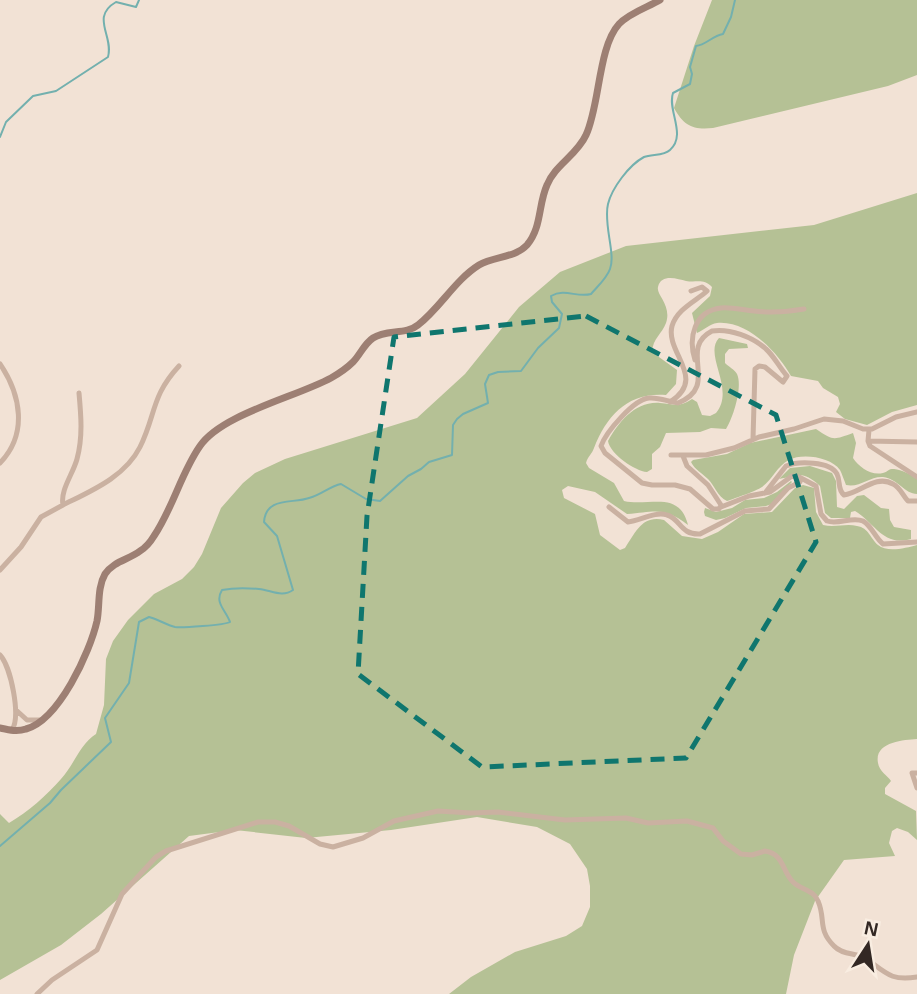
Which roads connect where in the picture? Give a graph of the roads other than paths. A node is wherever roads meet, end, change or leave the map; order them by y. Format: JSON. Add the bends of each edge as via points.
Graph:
{"nodes":[{"id":1,"x":660,"y":0,"type":"edge"},
{"id":2,"x":691,"y":291,"type":"dead end"},
{"id":3,"x":804,"y":309,"type":"dead end"},
{"id":4,"x":696,"y":363,"type":"junction"},
{"id":5,"x":0,"y":364,"type":"edge"},
{"id":6,"x":179,"y":366,"type":"dead end"},
{"id":7,"x":79,"y":393,"type":"dead end"},
{"id":8,"x":670,"y":402,"type":"junction"},
{"id":9,"x":917,"y":412,"type":"edge"},
{"id":10,"x":869,"y":430,"type":"junction"},
{"id":11,"x":753,"y":439,"type":"junction"},
{"id":12,"x":868,"y":440,"type":"junction"},
{"id":13,"x":917,"y":442,"type":"edge"},
{"id":14,"x":671,"y":455,"type":"dead end"},
{"id":15,"x":682,"y":456,"type":"junction"},
{"id":16,"x":0,"y":463,"type":"edge"},
{"id":17,"x":799,"y":477,"type":"junction"},
{"id":18,"x":917,"y":477,"type":"edge"},
{"id":19,"x":762,"y":495,"type":"junction"},
{"id":20,"x":917,"y":501,"type":"edge"},
{"id":21,"x":63,"y":505,"type":"junction"},
{"id":22,"x":609,"y":507,"type":"dead end"},
{"id":23,"x":721,"y":507,"type":"junction"},
{"id":24,"x":917,"y":542,"type":"edge"},
{"id":25,"x":0,"y":570,"type":"edge"},
{"id":26,"x":0,"y":655,"type":"edge"},
{"id":27,"x":2,"y":662,"type":"edge"},
{"id":28,"x":15,"y":707,"type":"junction"},
{"id":29,"x":41,"y":720,"type":"junction"},
{"id":30,"x":0,"y":728,"type":"edge"},
{"id":31,"x":12,"y":730,"type":"junction"},
{"id":32,"x":917,"y":773,"type":"edge"},
{"id":33,"x":917,"y":788,"type":"edge"},
{"id":34,"x":917,"y":977,"type":"edge"},
{"id":35,"x":37,"y":994,"type":"edge"}],
"edges":[{"from":1,"to":29,"type":"street","via":[[619,24],[610,40],[587,134],[550,178],[538,227],[527,245],[477,267],[416,327],[371,339],[353,362],[332,377],[206,438],[155,535],[141,551],[117,562],[106,574],[88,651],[67,690]]},
{"from":2,"to":8,"type":"street","via":[[702,286],[707,291],[681,312],[672,326],[686,379]]},
{"from":3,"to":4,"type":"street","via":[[713,310],[692,331]]},
{"from":4,"to":8,"type":"street","via":[[698,386],[682,402]]},
{"from":4,"to":11,"type":"street","via":[[702,339],[720,330],[760,345],[786,374],[783,382],[765,367],[755,369]]},
{"from":5,"to":16,"type":"street","via":[[16,394],[19,417],[10,453]]},
{"from":6,"to":21,"type":"street","via":[[159,391],[129,463]]},
{"from":7,"to":21,"type":"street","via":[[80,444],[61,496]]},
{"from":8,"to":23,"type":"street","via":[[642,400],[613,426],[602,449],[644,484],[685,487],[713,509]]},
{"from":9,"to":10,"type":"street"},
{"from":10,"to":11,"type":"street","via":[[824,419]]},
{"from":10,"to":12,"type":"street"},
{"from":11,"to":15,"type":"street","via":[[706,455]]},
{"from":12,"to":13,"type":"street"},
{"from":12,"to":18,"type":"street"},
{"from":14,"to":15,"type":"street"},
{"from":15,"to":23,"type":"street"},
{"from":17,"to":19,"type":"street","via":[[792,476]]},
{"from":17,"to":22,"type":"street","via":[[800,482],[769,509],[745,511],[700,534],[685,531],[668,515],[628,522]]},
{"from":17,"to":24,"type":"street","via":[[816,485],[821,514],[827,521],[864,522],[883,544]]},
{"from":19,"to":20,"type":"street","via":[[784,468],[794,463],[832,468],[844,495],[884,481],[897,486],[908,501]]},
{"from":19,"to":23,"type":"street"},
{"from":21,"to":25,"type":"street","via":[[41,517]]},
{"from":26,"to":27,"type":"street"},
{"from":27,"to":28,"type":"street","via":[[10,674]]},
{"from":28,"to":29,"type":"street","via":[[27,720]]},
{"from":28,"to":31,"type":"street"},
{"from":29,"to":31,"type":"street","via":[[28,729]]},
{"from":30,"to":31,"type":"street"},
{"from":32,"to":33,"type":"street","via":[[912,773]]},
{"from":34,"to":35,"type":"street","via":[[889,976],[864,958],[835,947],[822,931],[818,899],[794,883],[776,854],[741,854],[707,826],[687,821],[565,820],[441,810],[390,822],[336,847],[320,844],[289,826],[263,821],[163,852],[124,890],[97,950]]}]}
